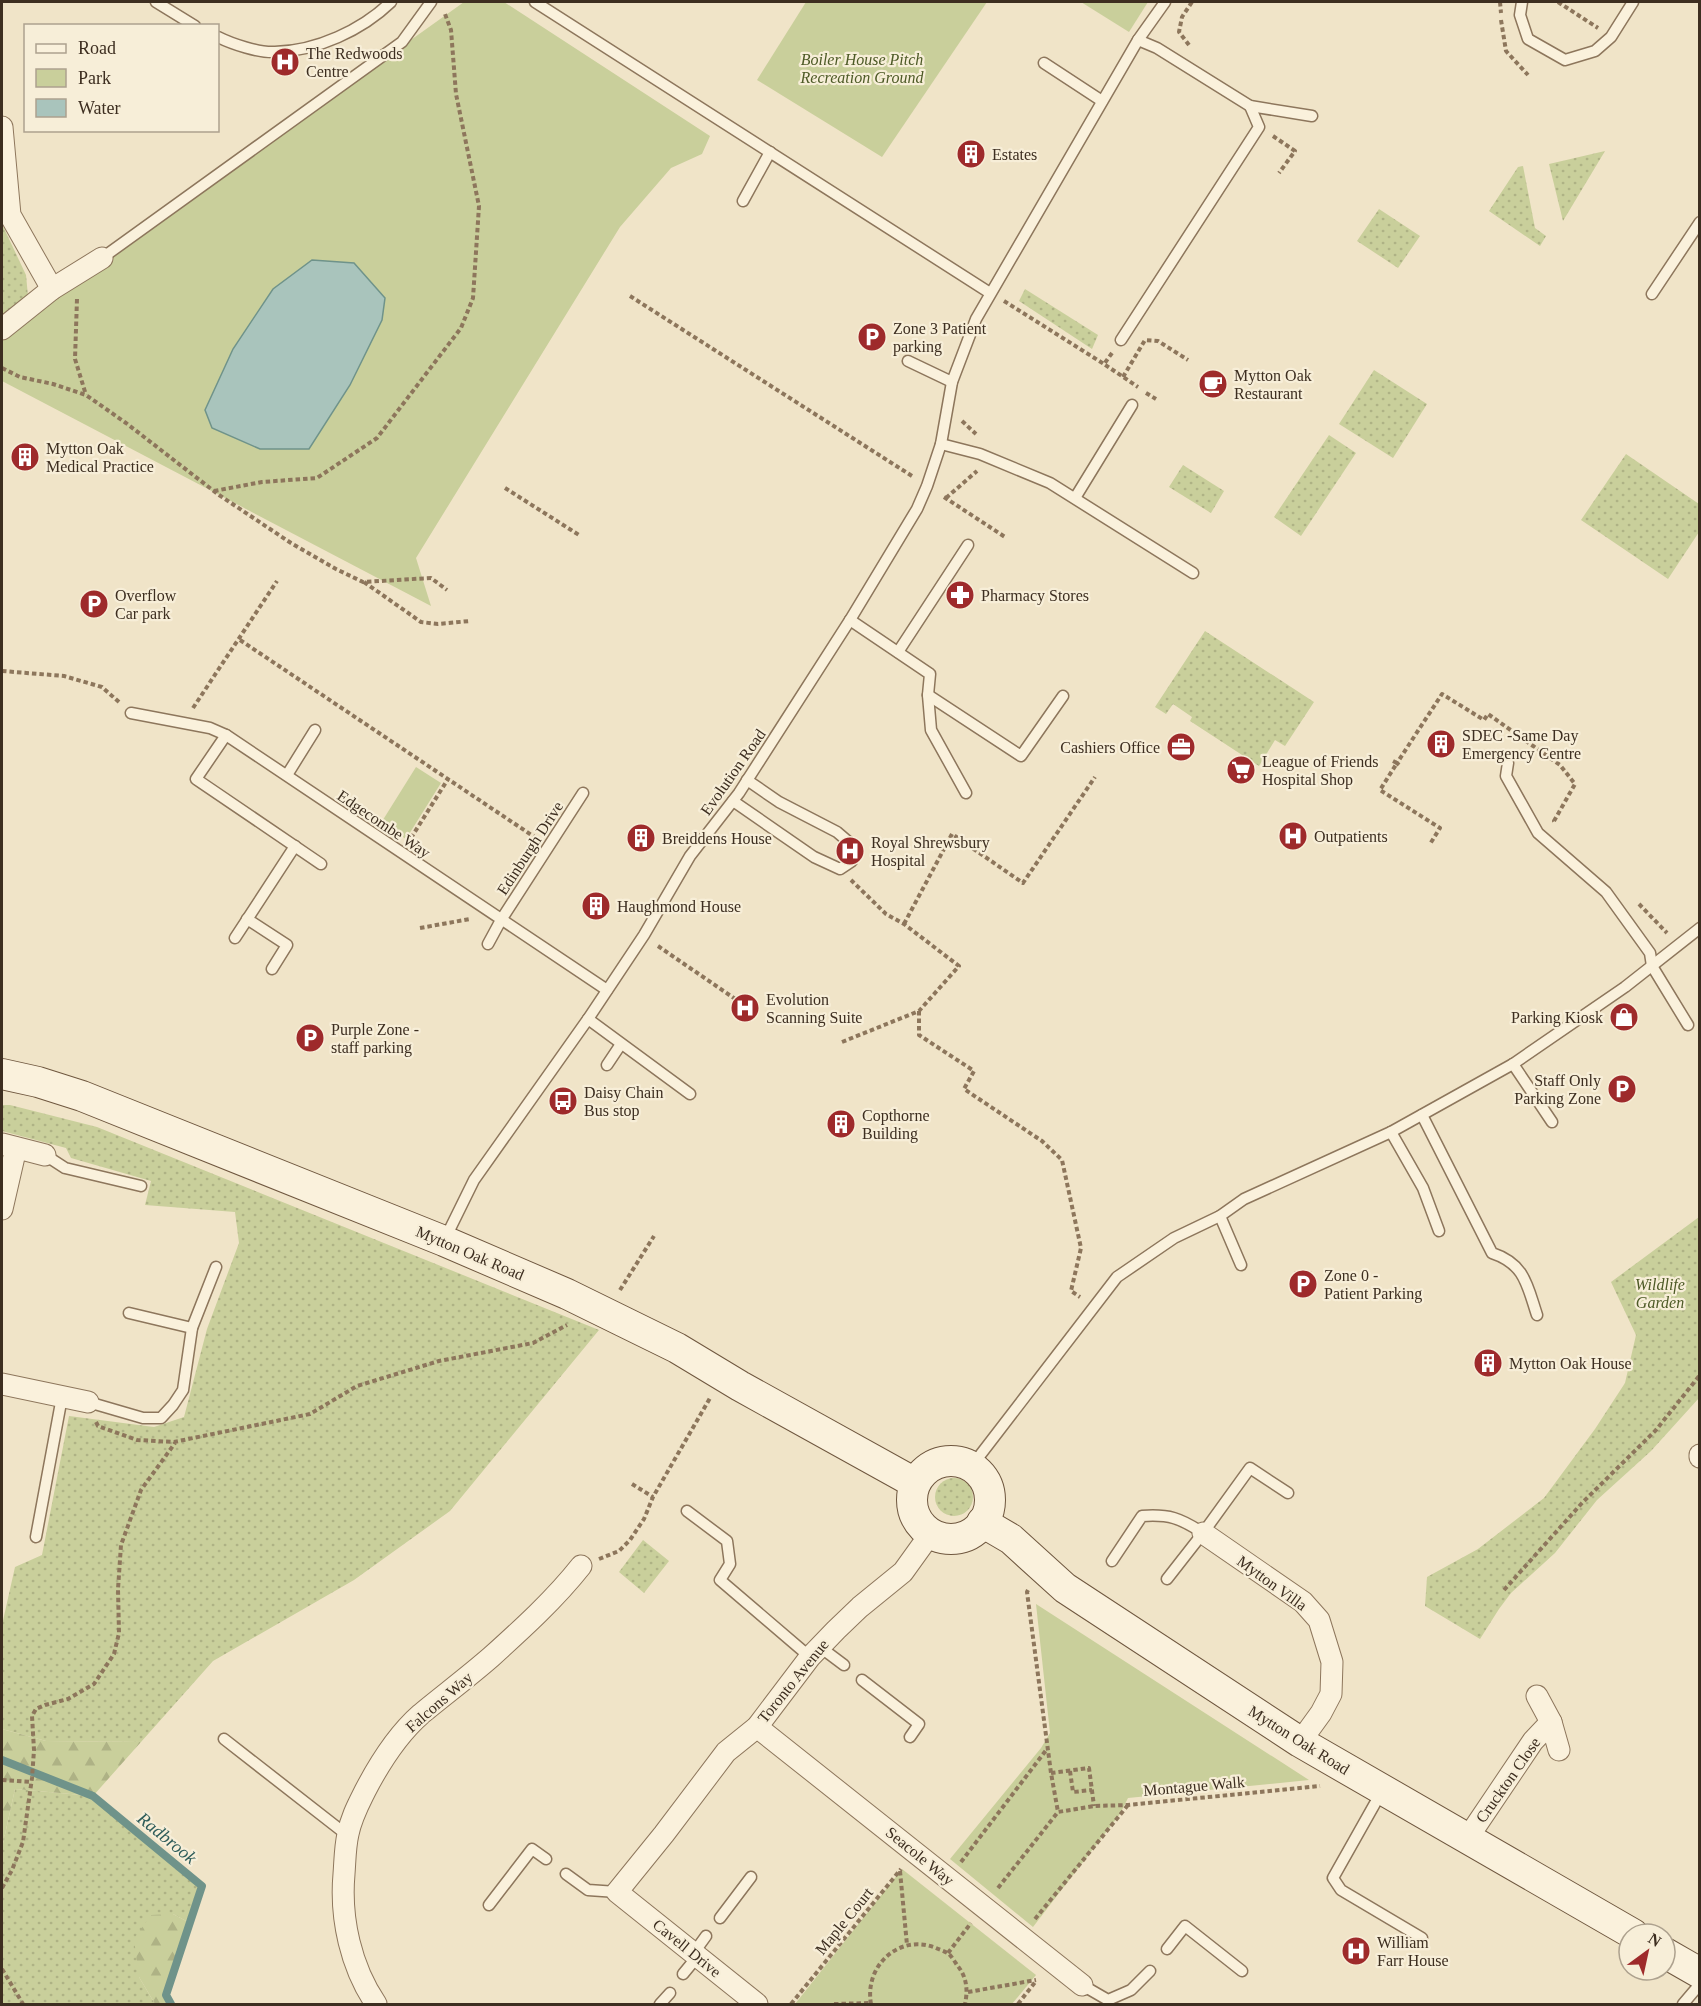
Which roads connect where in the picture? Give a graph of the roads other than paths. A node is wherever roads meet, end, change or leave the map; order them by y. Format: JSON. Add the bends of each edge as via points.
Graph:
{"nodes":[{"id":1,"x":156,"y":2,"type":"edge"},
{"id":2,"x":392,"y":2,"type":"edge"},
{"id":3,"x":431,"y":2,"type":"edge"},
{"id":4,"x":535,"y":2,"type":"edge"},
{"id":5,"x":1166,"y":2,"type":"edge"},
{"id":6,"x":1522,"y":2,"type":"edge"},
{"id":7,"x":1633,"y":2,"type":"edge"},
{"id":8,"x":173,"y":6,"type":"edge"},
{"id":9,"x":193,"y":24,"type":"edge"},
{"id":10,"x":219,"y":38,"type":"edge"},
{"id":11,"x":1138,"y":40,"type":"junction"},
{"id":12,"x":1044,"y":63,"type":"dead end"},
{"id":13,"x":1102,"y":101,"type":"junction"},
{"id":14,"x":1250,"y":106,"type":"junction"},
{"id":15,"x":1312,"y":116,"type":"dead end"},
{"id":16,"x":2,"y":127,"type":"edge"},
{"id":17,"x":770,"y":152,"type":"junction"},
{"id":18,"x":743,"y":201,"type":"dead end"},
{"id":19,"x":1700,"y":222,"type":"edge"},
{"id":20,"x":102,"y":258,"type":"joint"},
{"id":21,"x":52,"y":289,"type":"junction"},
{"id":22,"x":990,"y":293,"type":"junction"},
{"id":23,"x":1652,"y":294,"type":"dead end"},
{"id":24,"x":2,"y":329,"type":"edge"},
{"id":25,"x":1121,"y":340,"type":"road end"},
{"id":26,"x":909,"y":361,"type":"dead end"},
{"id":27,"x":952,"y":382,"type":"junction"},
{"id":28,"x":1132,"y":405,"type":"dead end"},
{"id":29,"x":940,"y":444,"type":"junction"},
{"id":30,"x":1074,"y":498,"type":"junction"},
{"id":31,"x":968,"y":545,"type":"dead end"},
{"id":32,"x":1193,"y":573,"type":"dead end"},
{"id":33,"x":850,"y":620,"type":"junction"},
{"id":34,"x":898,"y":652,"type":"junction"},
{"id":35,"x":928,"y":695,"type":"junction"},
{"id":36,"x":1062,"y":696,"type":"dead end"},
{"id":37,"x":131,"y":713,"type":"road end"},
{"id":38,"x":315,"y":730,"type":"dead end"},
{"id":39,"x":226,"y":735,"type":"junction"},
{"id":40,"x":1508,"y":763,"type":"dead end"},
{"id":41,"x":287,"y":775,"type":"junction"},
{"id":42,"x":747,"y":780,"type":"junction"},
{"id":43,"x":583,"y":793,"type":"dead end"},
{"id":44,"x":966,"y":793,"type":"dead end"},
{"id":45,"x":733,"y":801,"type":"junction"},
{"id":46,"x":294,"y":846,"type":"junction"},
{"id":47,"x":321,"y":864,"type":"dead end"},
{"id":48,"x":497,"y":917,"type":"junction"},
{"id":49,"x":247,"y":919,"type":"junction"},
{"id":50,"x":1700,"y":928,"type":"edge"},
{"id":51,"x":234,"y":938,"type":"dead end"},
{"id":52,"x":488,"y":944,"type":"dead end"},
{"id":53,"x":1652,"y":966,"type":"junction"},
{"id":54,"x":272,"y":969,"type":"dead end"},
{"id":55,"x":607,"y":990,"type":"junction"},
{"id":56,"x":588,"y":1019,"type":"junction"},
{"id":57,"x":1688,"y":1025,"type":"dead end"},
{"id":58,"x":621,"y":1044,"type":"junction"},
{"id":59,"x":1513,"y":1064,"type":"junction"},
{"id":60,"x":607,"y":1065,"type":"dead end"},
{"id":61,"x":2,"y":1074,"type":"edge"},
{"id":62,"x":690,"y":1094,"type":"dead end"},
{"id":63,"x":1422,"y":1115,"type":"junction"},
{"id":64,"x":1552,"y":1122,"type":"dead end"},
{"id":65,"x":1391,"y":1132,"type":"junction"},
{"id":66,"x":9,"y":1146,"type":"edge"},
{"id":67,"x":45,"y":1155,"type":"joint"},
{"id":68,"x":141,"y":1186,"type":"dead end"},
{"id":69,"x":2,"y":1209,"type":"edge"},
{"id":70,"x":1220,"y":1216,"type":"junction"},
{"id":71,"x":1439,"y":1231,"type":"dead end"},
{"id":72,"x":444,"y":1241,"type":"junction"},
{"id":73,"x":1241,"y":1265,"type":"dead end"},
{"id":74,"x":216,"y":1267,"type":"dead end"},
{"id":75,"x":129,"y":1312,"type":"dead end"},
{"id":76,"x":1537,"y":1315,"type":"dead end"},
{"id":77,"x":192,"y":1328,"type":"junction"},
{"id":78,"x":2,"y":1384,"type":"edge"},
{"id":79,"x":62,"y":1397,"type":"junction"},
{"id":80,"x":87,"y":1402,"type":"joint"},
{"id":81,"x":971,"y":1467,"type":"junction"},
{"id":82,"x":915,"y":1483,"type":"junction"},
{"id":83,"x":1288,"y":1493,"type":"dead end"},
{"id":84,"x":687,"y":1511,"type":"dead end"},
{"id":85,"x":982,"y":1522,"type":"junction"},
{"id":86,"x":931,"y":1533,"type":"junction"},
{"id":87,"x":1203,"y":1533,"type":"junction"},
{"id":88,"x":36,"y":1537,"type":"dead end"},
{"id":89,"x":1112,"y":1561,"type":"dead end"},
{"id":90,"x":581,"y":1566,"type":"road end"},
{"id":91,"x":1167,"y":1579,"type":"dead end"},
{"id":92,"x":815,"y":1652,"type":"junction"},
{"id":93,"x":844,"y":1665,"type":"dead end"},
{"id":94,"x":862,"y":1680,"type":"dead end"},
{"id":95,"x":1536,"y":1696,"type":"dead end"},
{"id":96,"x":1551,"y":1722,"type":"junction"},
{"id":97,"x":757,"y":1727,"type":"junction"},
{"id":98,"x":910,"y":1737,"type":"dead end"},
{"id":99,"x":224,"y":1739,"type":"dead end"},
{"id":100,"x":1300,"y":1742,"type":"junction"},
{"id":101,"x":1559,"y":1750,"type":"dead end"},
{"id":102,"x":1382,"y":1791,"type":"junction"},
{"id":103,"x":347,"y":1835,"type":"junction"},
{"id":104,"x":1467,"y":1839,"type":"junction"},
{"id":105,"x":546,"y":1859,"type":"dead end"},
{"id":106,"x":566,"y":1874,"type":"dead end"},
{"id":107,"x":751,"y":1877,"type":"dead end"},
{"id":108,"x":617,"y":1892,"type":"junction"},
{"id":109,"x":489,"y":1905,"type":"dead end"},
{"id":110,"x":720,"y":1918,"type":"dead end"},
{"id":111,"x":1617,"y":1925,"type":"edge"},
{"id":112,"x":706,"y":1936,"type":"dead end"},
{"id":113,"x":1422,"y":1938,"type":"dead end"},
{"id":114,"x":1167,"y":1949,"type":"dead end"},
{"id":115,"x":695,"y":1955,"type":"junction"},
{"id":116,"x":1677,"y":1960,"type":"edge"},
{"id":117,"x":1150,"y":1971,"type":"dead end"},
{"id":118,"x":1242,"y":1971,"type":"dead end"},
{"id":119,"x":1700,"y":1973,"type":"edge"},
{"id":120,"x":684,"y":1974,"type":"dead end"},
{"id":121,"x":1700,"y":1984,"type":"edge"},
{"id":122,"x":1082,"y":1985,"type":"joint"},
{"id":123,"x":670,"y":1993,"type":"dead end"},
{"id":124,"x":1107,"y":2002,"type":"edge"},
{"id":125,"x":376,"y":2004,"type":"edge"},
{"id":126,"x":660,"y":2004,"type":"edge"},
{"id":127,"x":758,"y":2004,"type":"edge"},
{"id":128,"x":1683,"y":2004,"type":"edge"}],
"edges":[{"from":1,"to":8,"type":"lane"},
{"from":2,"to":10,"type":"lane","via":[[358,28],[316,46],[274,52]]},
{"from":3,"to":20,"type":"lane","via":[[402,42]]},
{"from":4,"to":17,"type":"lane"},
{"from":5,"to":11,"type":"lane","name":"Evolution Road"},
{"from":6,"to":7,"type":"lane","via":[[1520,15],[1527,39],[1565,60],[1595,51],[1611,37]]},
{"from":8,"to":9,"type":"lane"},
{"from":11,"to":13,"type":"lane","name":"Evolution Road"},
{"from":11,"to":14,"type":"lane"},
{"from":12,"to":13,"type":"lane"},
{"from":13,"to":22,"type":"lane","name":"Evolution Road"},
{"from":14,"to":15,"type":"lane"},
{"from":14,"to":25,"type":"lane","via":[[1259,127]]},
{"from":16,"to":21,"type":"street","via":[[10,215]]},
{"from":17,"to":18,"type":"lane"},
{"from":17,"to":22,"type":"lane"},
{"from":19,"to":23,"type":"lane"},
{"from":20,"to":21,"type":"street"},
{"from":21,"to":24,"type":"street"},
{"from":22,"to":27,"type":"lane","name":"Evolution Road"},
{"from":26,"to":27,"type":"lane"},
{"from":27,"to":29,"type":"lane","name":"Evolution Road"},
{"from":28,"to":30,"type":"lane"},
{"from":29,"to":30,"type":"lane","via":[[980,454],[1050,483]]},
{"from":29,"to":33,"type":"lane","name":"Evolution Road","via":[[916,509]]},
{"from":30,"to":32,"type":"lane"},
{"from":31,"to":34,"type":"lane"},
{"from":33,"to":34,"type":"lane"},
{"from":33,"to":42,"type":"lane","name":"Evolution Road"},
{"from":34,"to":35,"type":"lane","via":[[930,674]]},
{"from":35,"to":36,"type":"lane","via":[[1021,756]]},
{"from":35,"to":44,"type":"lane","via":[[931,730]]},
{"from":37,"to":39,"type":"lane","name":"Edgecombe Way","via":[[210,728]]},
{"from":38,"to":41,"type":"lane"},
{"from":39,"to":41,"type":"lane","name":"Edgecombe Way"},
{"from":39,"to":46,"type":"lane","via":[[196,779]]},
{"from":40,"to":53,"type":"lane","via":[[1506,776],[1538,833],[1606,892],[1650,953]]},
{"from":41,"to":48,"type":"lane","name":"Edgecombe Way"},
{"from":42,"to":45,"type":"lane","name":"Evolution Road"},
{"from":42,"to":45,"type":"lane","via":[[779,802],[837,832],[851,844],[852,861],[840,869],[814,857]]},
{"from":43,"to":48,"type":"lane","name":"Edinburgh Drive"},
{"from":45,"to":55,"type":"lane","name":"Evolution Road","via":[[690,856]]},
{"from":46,"to":47,"type":"lane"},
{"from":46,"to":49,"type":"lane"},
{"from":48,"to":52,"type":"lane","name":"Edinburgh Drive"},
{"from":48,"to":55,"type":"lane","name":"Edgecombe Way"},
{"from":49,"to":51,"type":"lane"},
{"from":49,"to":54,"type":"lane","via":[[287,945]]},
{"from":50,"to":53,"type":"lane"},
{"from":53,"to":57,"type":"lane"},
{"from":53,"to":59,"type":"lane"},
{"from":55,"to":56,"type":"lane","name":"Evolution Road"},
{"from":56,"to":58,"type":"lane"},
{"from":56,"to":72,"type":"lane","name":"Evolution Road","via":[[474,1180]]},
{"from":58,"to":60,"type":"lane"},
{"from":58,"to":62,"type":"lane"},
{"from":59,"to":63,"type":"lane"},
{"from":59,"to":64,"type":"lane"},
{"from":61,"to":72,"type":"main road","name":"Mytton Oak Road","via":[[82,1096]]},
{"from":63,"to":65,"type":"lane"},
{"from":63,"to":76,"type":"lane","via":[[1492,1253],[1507,1258],[1525,1276]]},
{"from":65,"to":70,"type":"lane","via":[[1244,1199]]},
{"from":65,"to":71,"type":"lane","via":[[1423,1188]]},
{"from":66,"to":67,"type":"street"},
{"from":66,"to":69,"type":"street"},
{"from":67,"to":68,"type":"lane","via":[[65,1168]]},
{"from":70,"to":73,"type":"lane"},
{"from":70,"to":81,"type":"lane","via":[[1174,1238],[1117,1277]]},
{"from":72,"to":82,"type":"main road","name":"Mytton Oak Road","via":[[567,1294],[677,1348]]},
{"from":74,"to":77,"type":"lane"},
{"from":75,"to":77,"type":"lane"},
{"from":77,"to":80,"type":"lane","via":[[183,1390],[161,1418],[143,1418]]},
{"from":78,"to":79,"type":"street"},
{"from":79,"to":80,"type":"street"},
{"from":79,"to":88,"type":"lane"},
{"from":81,"to":82,"type":"main road","via":[[959,1462],[934,1464]]},
{"from":81,"to":85,"type":"main road","via":[[989,1492]]},
{"from":82,"to":86,"type":"main road","via":[[915,1517]]},
{"from":83,"to":87,"type":"lane","via":[[1250,1468]]},
{"from":84,"to":92,"type":"lane","via":[[727,1541],[730,1564],[720,1580]]},
{"from":85,"to":86,"type":"main road","via":[[965,1536],[953,1538]]},
{"from":85,"to":100,"type":"main road","name":"Mytton Oak Road","via":[[1011,1539],[1065,1588]]},
{"from":86,"to":92,"type":"street","name":"Toronto Avenue","via":[[903,1572],[860,1607]]},
{"from":87,"to":89,"type":"lane","via":[[1184,1520],[1142,1516]]},
{"from":87,"to":91,"type":"lane"},
{"from":87,"to":100,"type":"street","name":"Mytton Villa","via":[[1302,1602],[1319,1620],[1332,1662],[1331,1694]]},
{"from":90,"to":103,"type":"street","name":"Falcons Way","via":[[492,1656],[398,1738],[374,1773]]},
{"from":92,"to":93,"type":"lane"},
{"from":92,"to":97,"type":"street","name":"Toronto Avenue"},
{"from":94,"to":98,"type":"lane","via":[[920,1724]]},
{"from":95,"to":96,"type":"street"},
{"from":96,"to":101,"type":"street"},
{"from":96,"to":104,"type":"street","name":"Cruckton Close","via":[[1533,1741]]},
{"from":97,"to":108,"type":"street","name":"Toronto Avenue","via":[[726,1752]]},
{"from":97,"to":122,"type":"street","name":"Seacole Way"},
{"from":99,"to":103,"type":"lane"},
{"from":100,"to":102,"type":"main road","name":"Mytton Oak Road"},
{"from":102,"to":104,"type":"main road","name":"Mytton Oak Road"},
{"from":102,"to":113,"type":"lane","via":[[1333,1878],[1341,1890]]},
{"from":103,"to":125,"type":"street","name":"Falcons Way","via":[[342,1893],[345,1925],[354,1959]]},
{"from":104,"to":111,"type":"main road","name":"Mytton Oak Road"},
{"from":105,"to":109,"type":"lane","via":[[532,1849]]},
{"from":106,"to":108,"type":"lane","via":[[588,1890]]},
{"from":107,"to":110,"type":"lane"},
{"from":108,"to":115,"type":"street","name":"Cavell Drive"},
{"from":112,"to":115,"type":"lane"},
{"from":114,"to":118,"type":"lane","via":[[1185,1926]]},
{"from":115,"to":120,"type":"lane"},
{"from":115,"to":127,"type":"street","name":"Cavell Drive"},
{"from":116,"to":119,"type":"main road"},
{"from":117,"to":124,"type":"lane","via":[[1131,1990]]},
{"from":121,"to":128,"type":"lane"},
{"from":122,"to":124,"type":"lane"},
{"from":123,"to":126,"type":"lane"}]}
